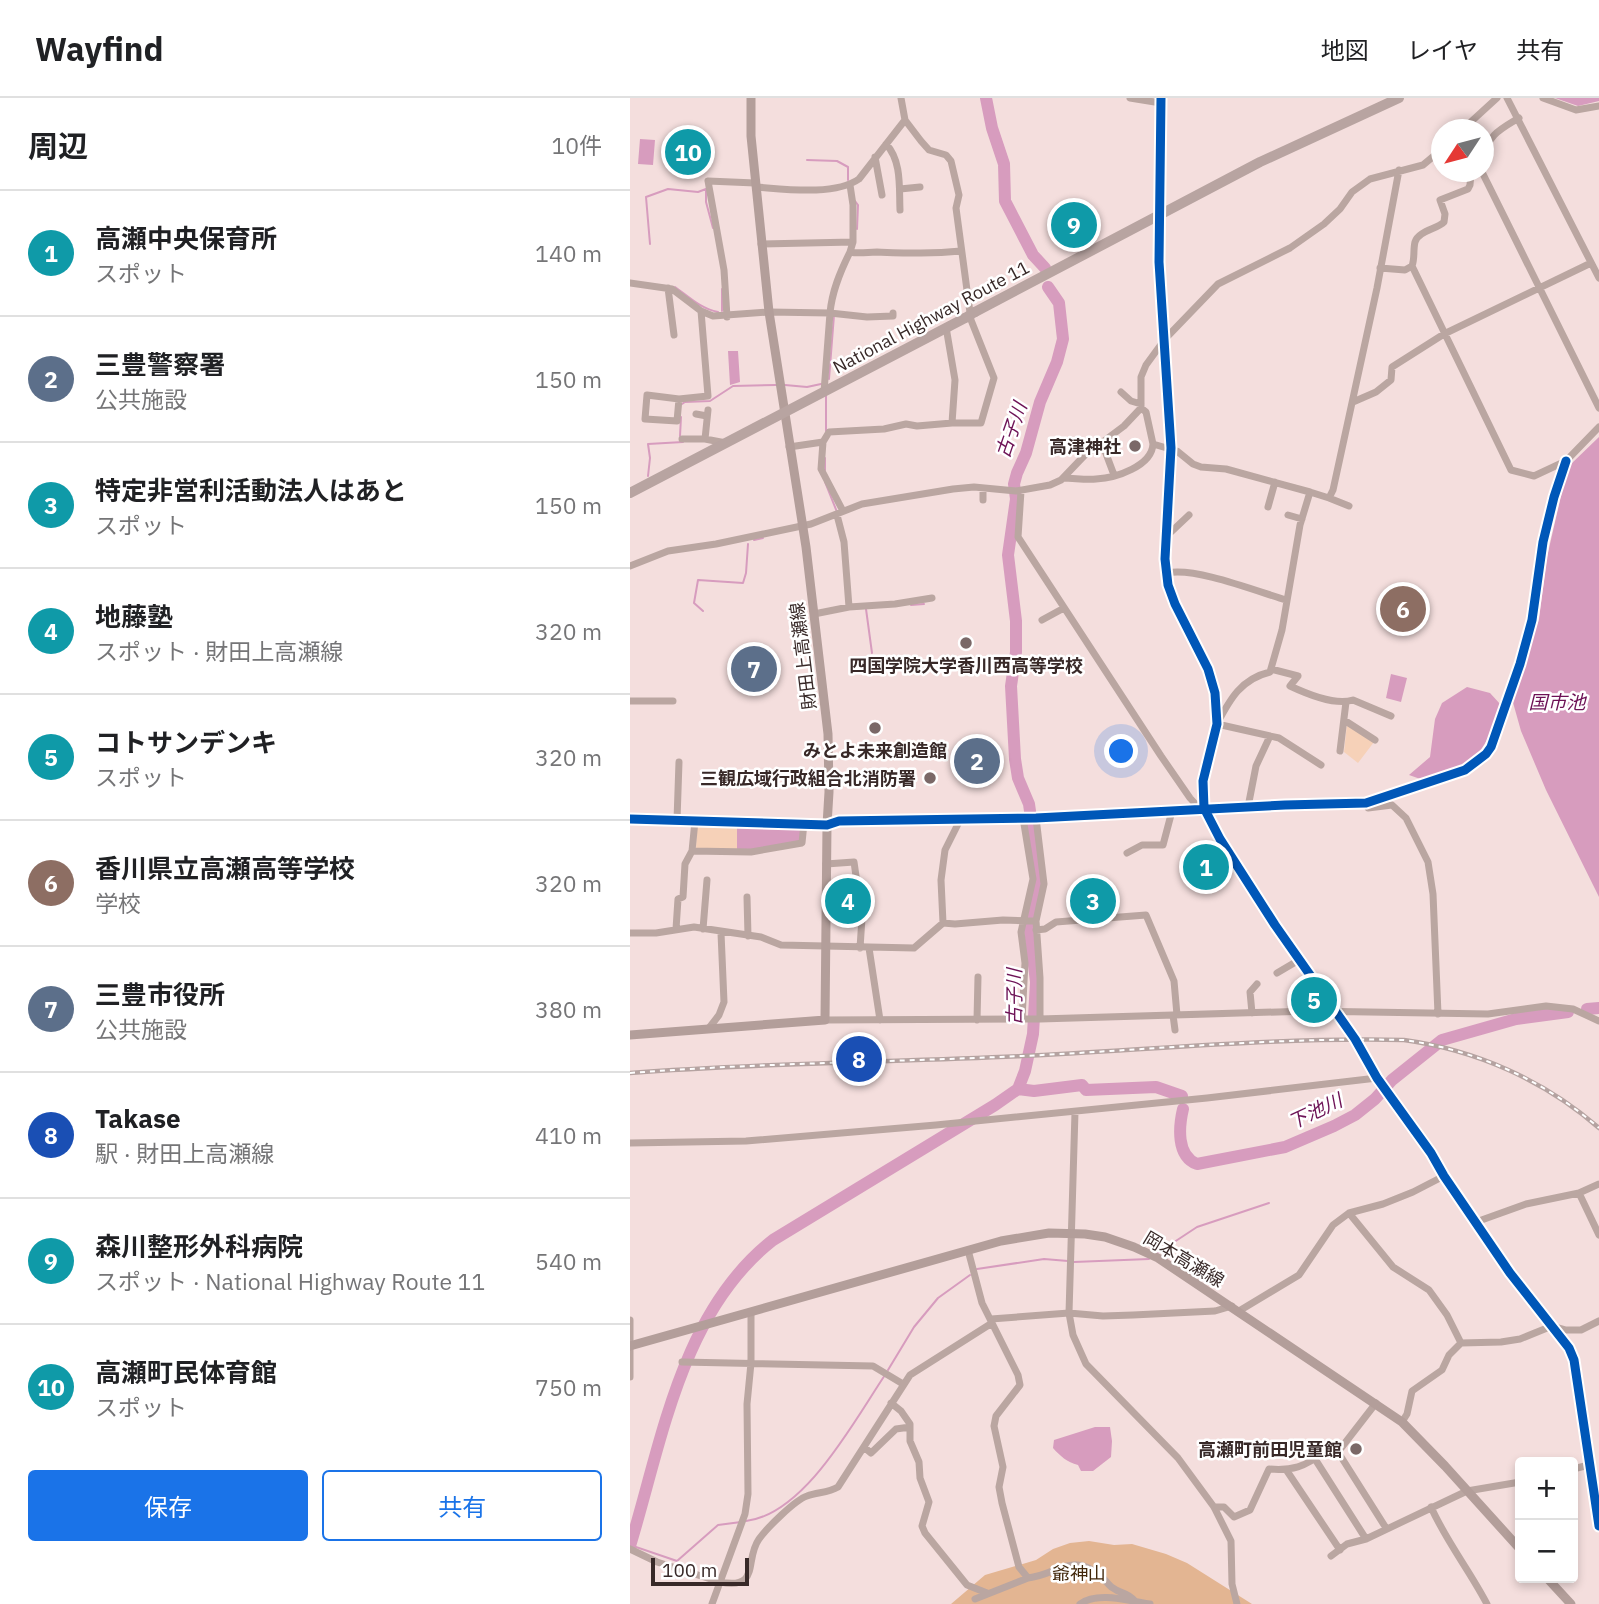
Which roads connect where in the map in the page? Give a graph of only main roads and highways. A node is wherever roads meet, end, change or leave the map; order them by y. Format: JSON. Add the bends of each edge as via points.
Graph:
{"nodes":[{"id":1,"x":751,"y":98,"type":"edge"},
{"id":2,"x":1396,"y":99,"type":"edge"},
{"id":3,"x":784,"y":413,"type":"junction"},
{"id":4,"x":630,"y":493,"type":"edge"},
{"id":5,"x":630,"y":1035,"type":"edge"},
{"id":6,"x":630,"y":1346,"type":"edge"},
{"id":7,"x":1515,"y":1544,"type":"edge"},
{"id":8,"x":1551,"y":1583,"type":"edge"},
{"id":9,"x":1567,"y":1602,"type":"edge"}],
"edges":[{"from":1,"to":3,"type":"main road","name":"財田上高瀬線","via":[[761,244]]},
{"from":2,"to":3,"type":"highway","name":"National Highway Route 11","bridge":true,"via":[[1260,162]]},
{"from":3,"to":4,"type":"highway","name":"National Highway Route 11"},
{"from":3,"to":5,"type":"main road","name":"財田上高瀬線","via":[[803,525],[828,733],[825,1020]]},
{"from":6,"to":7,"type":"main road","name":"岡本高瀬線","via":[[1028,1236],[1105,1237],[1177,1270],[1376,1403],[1402,1423]]},
{"from":8,"to":9,"type":"main road"}]}
